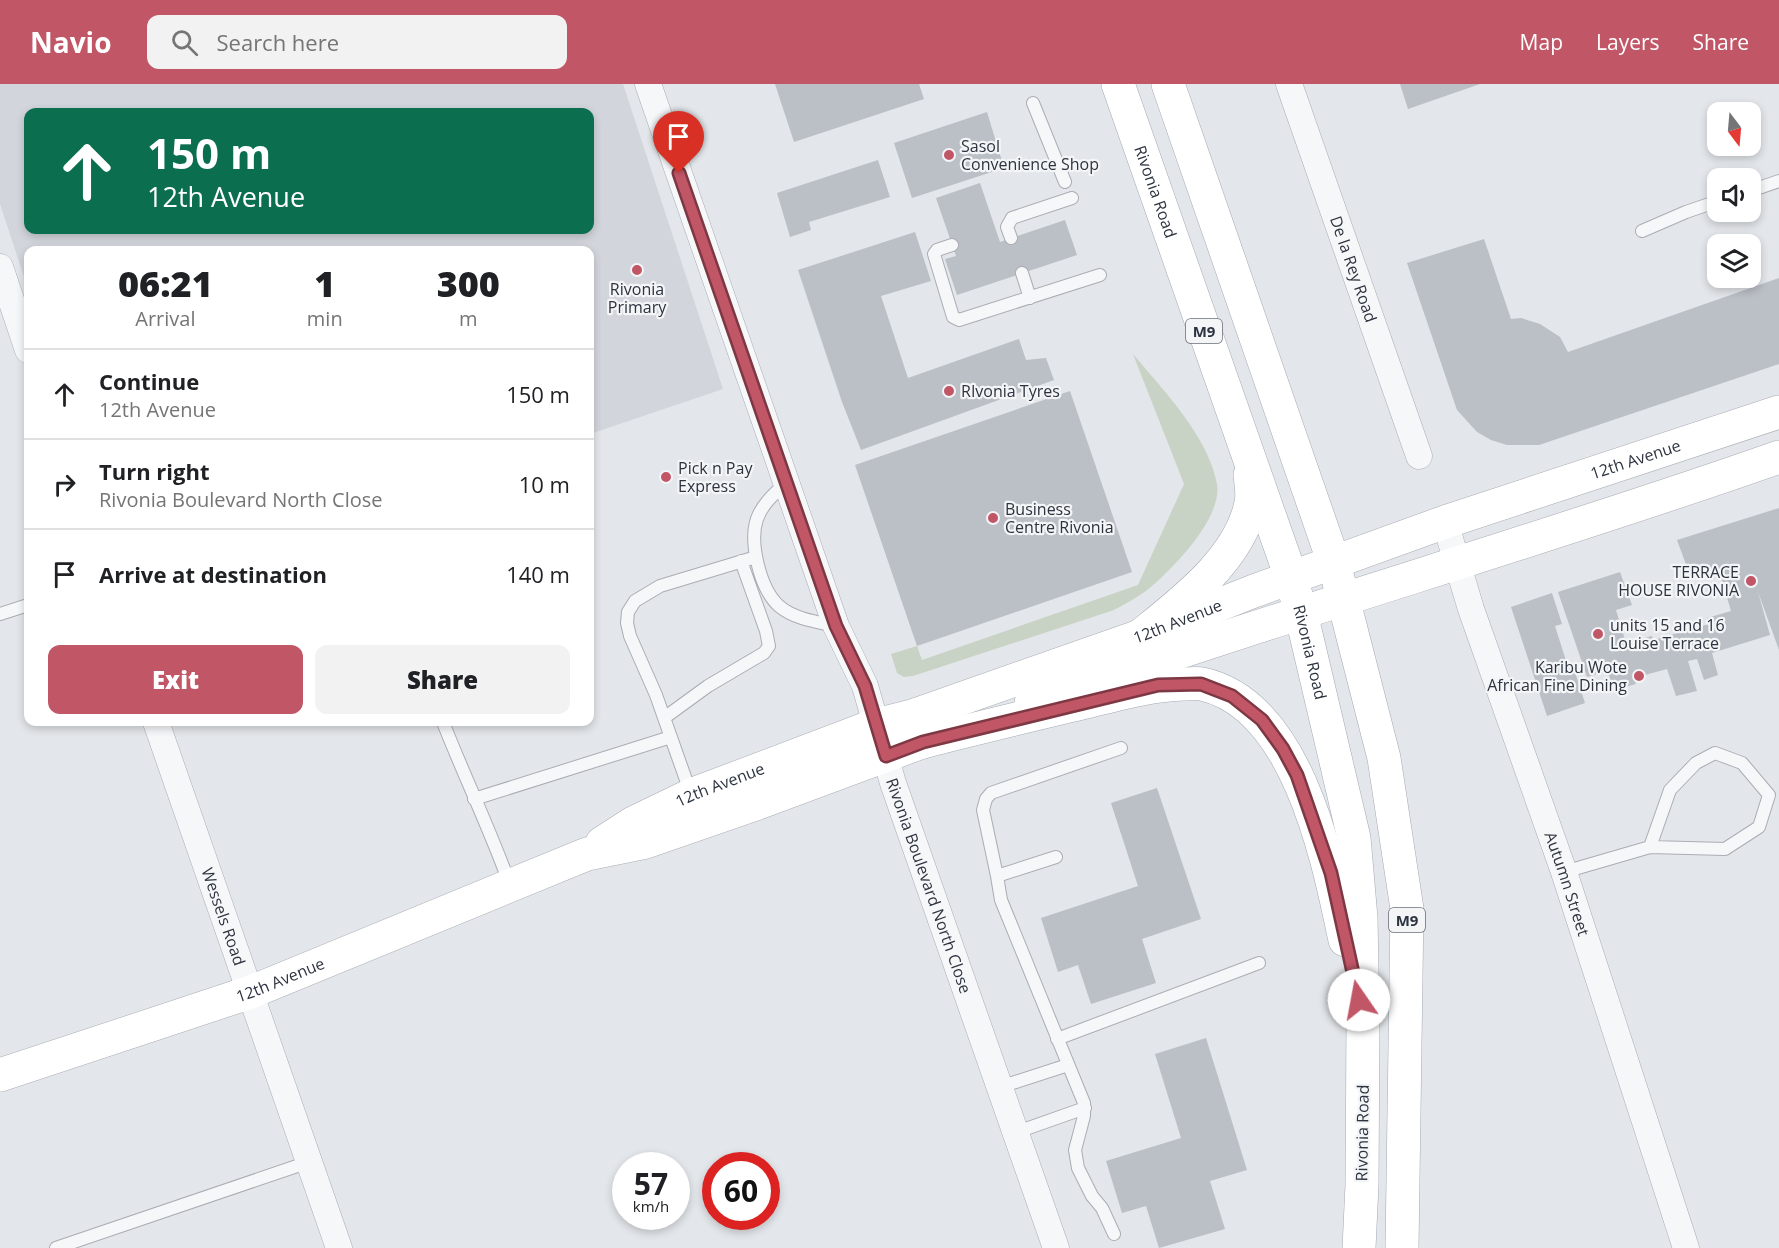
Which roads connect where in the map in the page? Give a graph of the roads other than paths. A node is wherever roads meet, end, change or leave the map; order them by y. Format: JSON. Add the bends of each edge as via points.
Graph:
{"nodes":[{"id":1,"x":648,"y":84,"type":"edge"},
{"id":2,"x":1118,"y":84,"type":"edge"},
{"id":3,"x":1168,"y":84,"type":"edge"},
{"id":4,"x":1289,"y":84,"type":"edge"},
{"id":5,"x":1033,"y":103,"type":"dead end"},
{"id":6,"x":1065,"y":182,"type":"dead end"},
{"id":7,"x":1779,"y":182,"type":"edge"},
{"id":8,"x":1761,"y":188,"type":"edge"},
{"id":9,"x":1072,"y":198,"type":"dead end"},
{"id":10,"x":1707,"y":205,"type":"edge"},
{"id":11,"x":1004,"y":231,"type":"dead end"},
{"id":12,"x":1642,"y":231,"type":"dead end"},
{"id":13,"x":952,"y":245,"type":"dead end"},
{"id":14,"x":1022,"y":273,"type":"dead end"},
{"id":15,"x":1,"y":274,"type":"edge"},
{"id":16,"x":1100,"y":275,"type":"dead end"},
{"id":17,"x":1030,"y":298,"type":"junction"},
{"id":18,"x":24,"y":339,"type":"edge"},
{"id":19,"x":1779,"y":412,"type":"edge"},
{"id":20,"x":1419,"y":456,"type":"dead end"},
{"id":21,"x":1779,"y":457,"type":"edge"},
{"id":22,"x":1250,"y":459,"type":"junction"},
{"id":23,"x":786,"y":483,"type":"junction"},
{"id":24,"x":1445,"y":522,"type":"junction"},
{"id":25,"x":756,"y":557,"type":"junction"},
{"id":26,"x":741,"y":561,"type":"junction"},
{"id":27,"x":1334,"y":563,"type":"junction"},
{"id":28,"x":1457,"y":563,"type":"junction"},
{"id":29,"x":1291,"y":577,"type":"junction"},
{"id":30,"x":1345,"y":599,"type":"junction"},
{"id":31,"x":24,"y":606,"type":"edge"},
{"id":32,"x":1301,"y":613,"type":"junction"},
{"id":33,"x":0,"y":614,"type":"edge"},
{"id":34,"x":836,"y":626,"type":"junction"},
{"id":35,"x":1140,"y":636,"type":"junction"},
{"id":36,"x":664,"y":718,"type":"junction"},
{"id":37,"x":876,"y":725,"type":"junction"},
{"id":38,"x":157,"y":726,"type":"edge"},
{"id":39,"x":445,"y":726,"type":"edge"},
{"id":40,"x":670,"y":737,"type":"junction"},
{"id":41,"x":923,"y":742,"type":"junction"},
{"id":42,"x":1121,"y":748,"type":"dead end"},
{"id":43,"x":886,"y":756,"type":"junction"},
{"id":44,"x":691,"y":795,"type":"junction"},
{"id":45,"x":474,"y":799,"type":"junction"},
{"id":46,"x":1650,"y":847,"type":"junction"},
{"id":47,"x":587,"y":854,"type":"junction"},
{"id":48,"x":1056,"y":857,"type":"dead end"},
{"id":49,"x":1564,"y":872,"type":"junction"},
{"id":50,"x":996,"y":876,"type":"junction"},
{"id":51,"x":510,"y":886,"type":"junction"},
{"id":52,"x":1259,"y":963,"type":"dead end"},
{"id":53,"x":251,"y":992,"type":"junction"},
{"id":54,"x":1363,"y":1021,"type":"junction"},
{"id":55,"x":1057,"y":1039,"type":"junction"},
{"id":56,"x":1068,"y":1065,"type":"junction"},
{"id":57,"x":0,"y":1075,"type":"edge"},
{"id":58,"x":1000,"y":1087,"type":"junction"},
{"id":59,"x":1085,"y":1108,"type":"junction"},
{"id":60,"x":1017,"y":1132,"type":"junction"},
{"id":61,"x":309,"y":1162,"type":"junction"},
{"id":62,"x":1114,"y":1234,"type":"dead end"},
{"id":63,"x":56,"y":1248,"type":"edge"},
{"id":64,"x":339,"y":1248,"type":"edge"},
{"id":65,"x":1056,"y":1248,"type":"edge"},
{"id":66,"x":1359,"y":1248,"type":"edge"},
{"id":67,"x":1402,"y":1248,"type":"edge"},
{"id":68,"x":1686,"y":1248,"type":"edge"}],
"edges":[{"from":1,"to":23,"type":"street","name":"Rivonia Boulevard North Close"},
{"from":2,"to":22,"type":"main road","name":"Rivonia Road","number":"M9"},
{"from":3,"to":27,"type":"main road","number":"M9"},
{"from":4,"to":20,"type":"street","name":"De la Rey Road"},
{"from":5,"to":6,"type":"lane"},
{"from":7,"to":8,"type":"lane"},
{"from":9,"to":11,"type":"lane","via":[[1012,218]]},
{"from":10,"to":12,"type":"lane"},
{"from":13,"to":17,"type":"lane","via":[[934,254],[953,318],[959,320]]},
{"from":14,"to":17,"type":"lane"},
{"from":15,"to":18,"type":"street"},
{"from":16,"to":17,"type":"lane"},
{"from":19,"to":24,"type":"main road","name":"12th Avenue"},
{"from":21,"to":28,"type":"main road","name":"12th Avenue"},
{"from":22,"to":29,"type":"main road","name":"Rivonia Road","number":"M9"},
{"from":22,"to":35,"type":"main road","via":[[1252,501],[1244,526],[1213,572]]},
{"from":23,"to":25,"type":"lane","via":[[764,505],[757,519]]},
{"from":23,"to":34,"type":"street","name":"Rivonia Boulevard North Close"},
{"from":24,"to":27,"type":"main road","name":"12th Avenue"},
{"from":24,"to":28,"type":"street","name":"Autumn Street"},
{"from":25,"to":26,"type":"lane"},
{"from":25,"to":34,"type":"lane","via":[[778,606]]},
{"from":26,"to":36,"type":"lane","via":[[769,646]]},
{"from":26,"to":36,"type":"lane","via":[[660,586],[635,601],[628,612],[630,636]]},
{"from":27,"to":29,"type":"main road","name":"12th Avenue"},
{"from":27,"to":30,"type":"main road","number":"M9"},
{"from":28,"to":30,"type":"main road","name":"12th Avenue"},
{"from":28,"to":49,"type":"street","name":"Autumn Street"},
{"from":29,"to":32,"type":"main road","name":"Rivonia Road","number":"M9"},
{"from":29,"to":35,"type":"main road","name":"12th Avenue"},
{"from":30,"to":32,"type":"main road","name":"12th Avenue"},
{"from":30,"to":67,"type":"main road","number":"M9","via":[[1384,758],[1407,909]]},
{"from":31,"to":33,"type":"lane"},
{"from":32,"to":41,"type":"main road","name":"12th Avenue"},
{"from":32,"to":54,"type":"main road","name":"Rivonia Road","number":"M9","via":[[1354,838],[1361,918]]},
{"from":34,"to":37,"type":"street","name":"Rivonia Boulevard North Close","via":[[865,686]]},
{"from":35,"to":37,"type":"main road","name":"12th Avenue"},
{"from":36,"to":40,"type":"lane"},
{"from":37,"to":43,"type":"street","name":"Rivonia Boulevard North Close"},
{"from":37,"to":44,"type":"main road","name":"12th Avenue"},
{"from":38,"to":53,"type":"street","name":"Wessels Road"},
{"from":39,"to":45,"type":"lane"},
{"from":40,"to":44,"type":"lane"},
{"from":40,"to":45,"type":"lane"},
{"from":41,"to":43,"type":"main road","name":"12th Avenue"},
{"from":41,"to":54,"type":"main road","via":[[1158,685],[1201,684],[1232,696],[1262,720],[1297,775],[1331,873]]},
{"from":42,"to":50,"type":"lane","via":[[991,793],[983,810]]},
{"from":43,"to":47,"type":"main road","name":"12th Avenue","via":[[646,842]]},
{"from":43,"to":58,"type":"street","name":"Rivonia Boulevard North Close"},
{"from":44,"to":47,"type":"main road","name":"12th Avenue","via":[[633,823]]},
{"from":45,"to":51,"type":"lane"},
{"from":46,"to":46,"type":"lane","via":[[1670,790],[1696,763],[1715,753],[1742,763],[1769,795],[1759,827],[1725,849]]},
{"from":46,"to":49,"type":"lane"},
{"from":47,"to":51,"type":"main road","name":"12th Avenue"},
{"from":48,"to":50,"type":"lane"},
{"from":49,"to":68,"type":"street","name":"Autumn Street"},
{"from":50,"to":55,"type":"lane","via":[[1001,900]]},
{"from":51,"to":53,"type":"main road","name":"12th Avenue"},
{"from":52,"to":55,"type":"lane"},
{"from":53,"to":57,"type":"main road","name":"12th Avenue"},
{"from":53,"to":61,"type":"street","name":"Wessels Road"},
{"from":54,"to":66,"type":"main road","name":"Rivonia Road","number":"M9"},
{"from":55,"to":56,"type":"lane"},
{"from":56,"to":58,"type":"lane"},
{"from":56,"to":59,"type":"lane"},
{"from":58,"to":60,"type":"street","name":"Rivonia Boulevard North Close"},
{"from":59,"to":60,"type":"lane"},
{"from":59,"to":62,"type":"lane","via":[[1076,1150],[1078,1168]]},
{"from":60,"to":65,"type":"street","name":"Rivonia Boulevard North Close"},
{"from":61,"to":63,"type":"lane"},
{"from":61,"to":64,"type":"street","name":"Wessels Road"}]}
